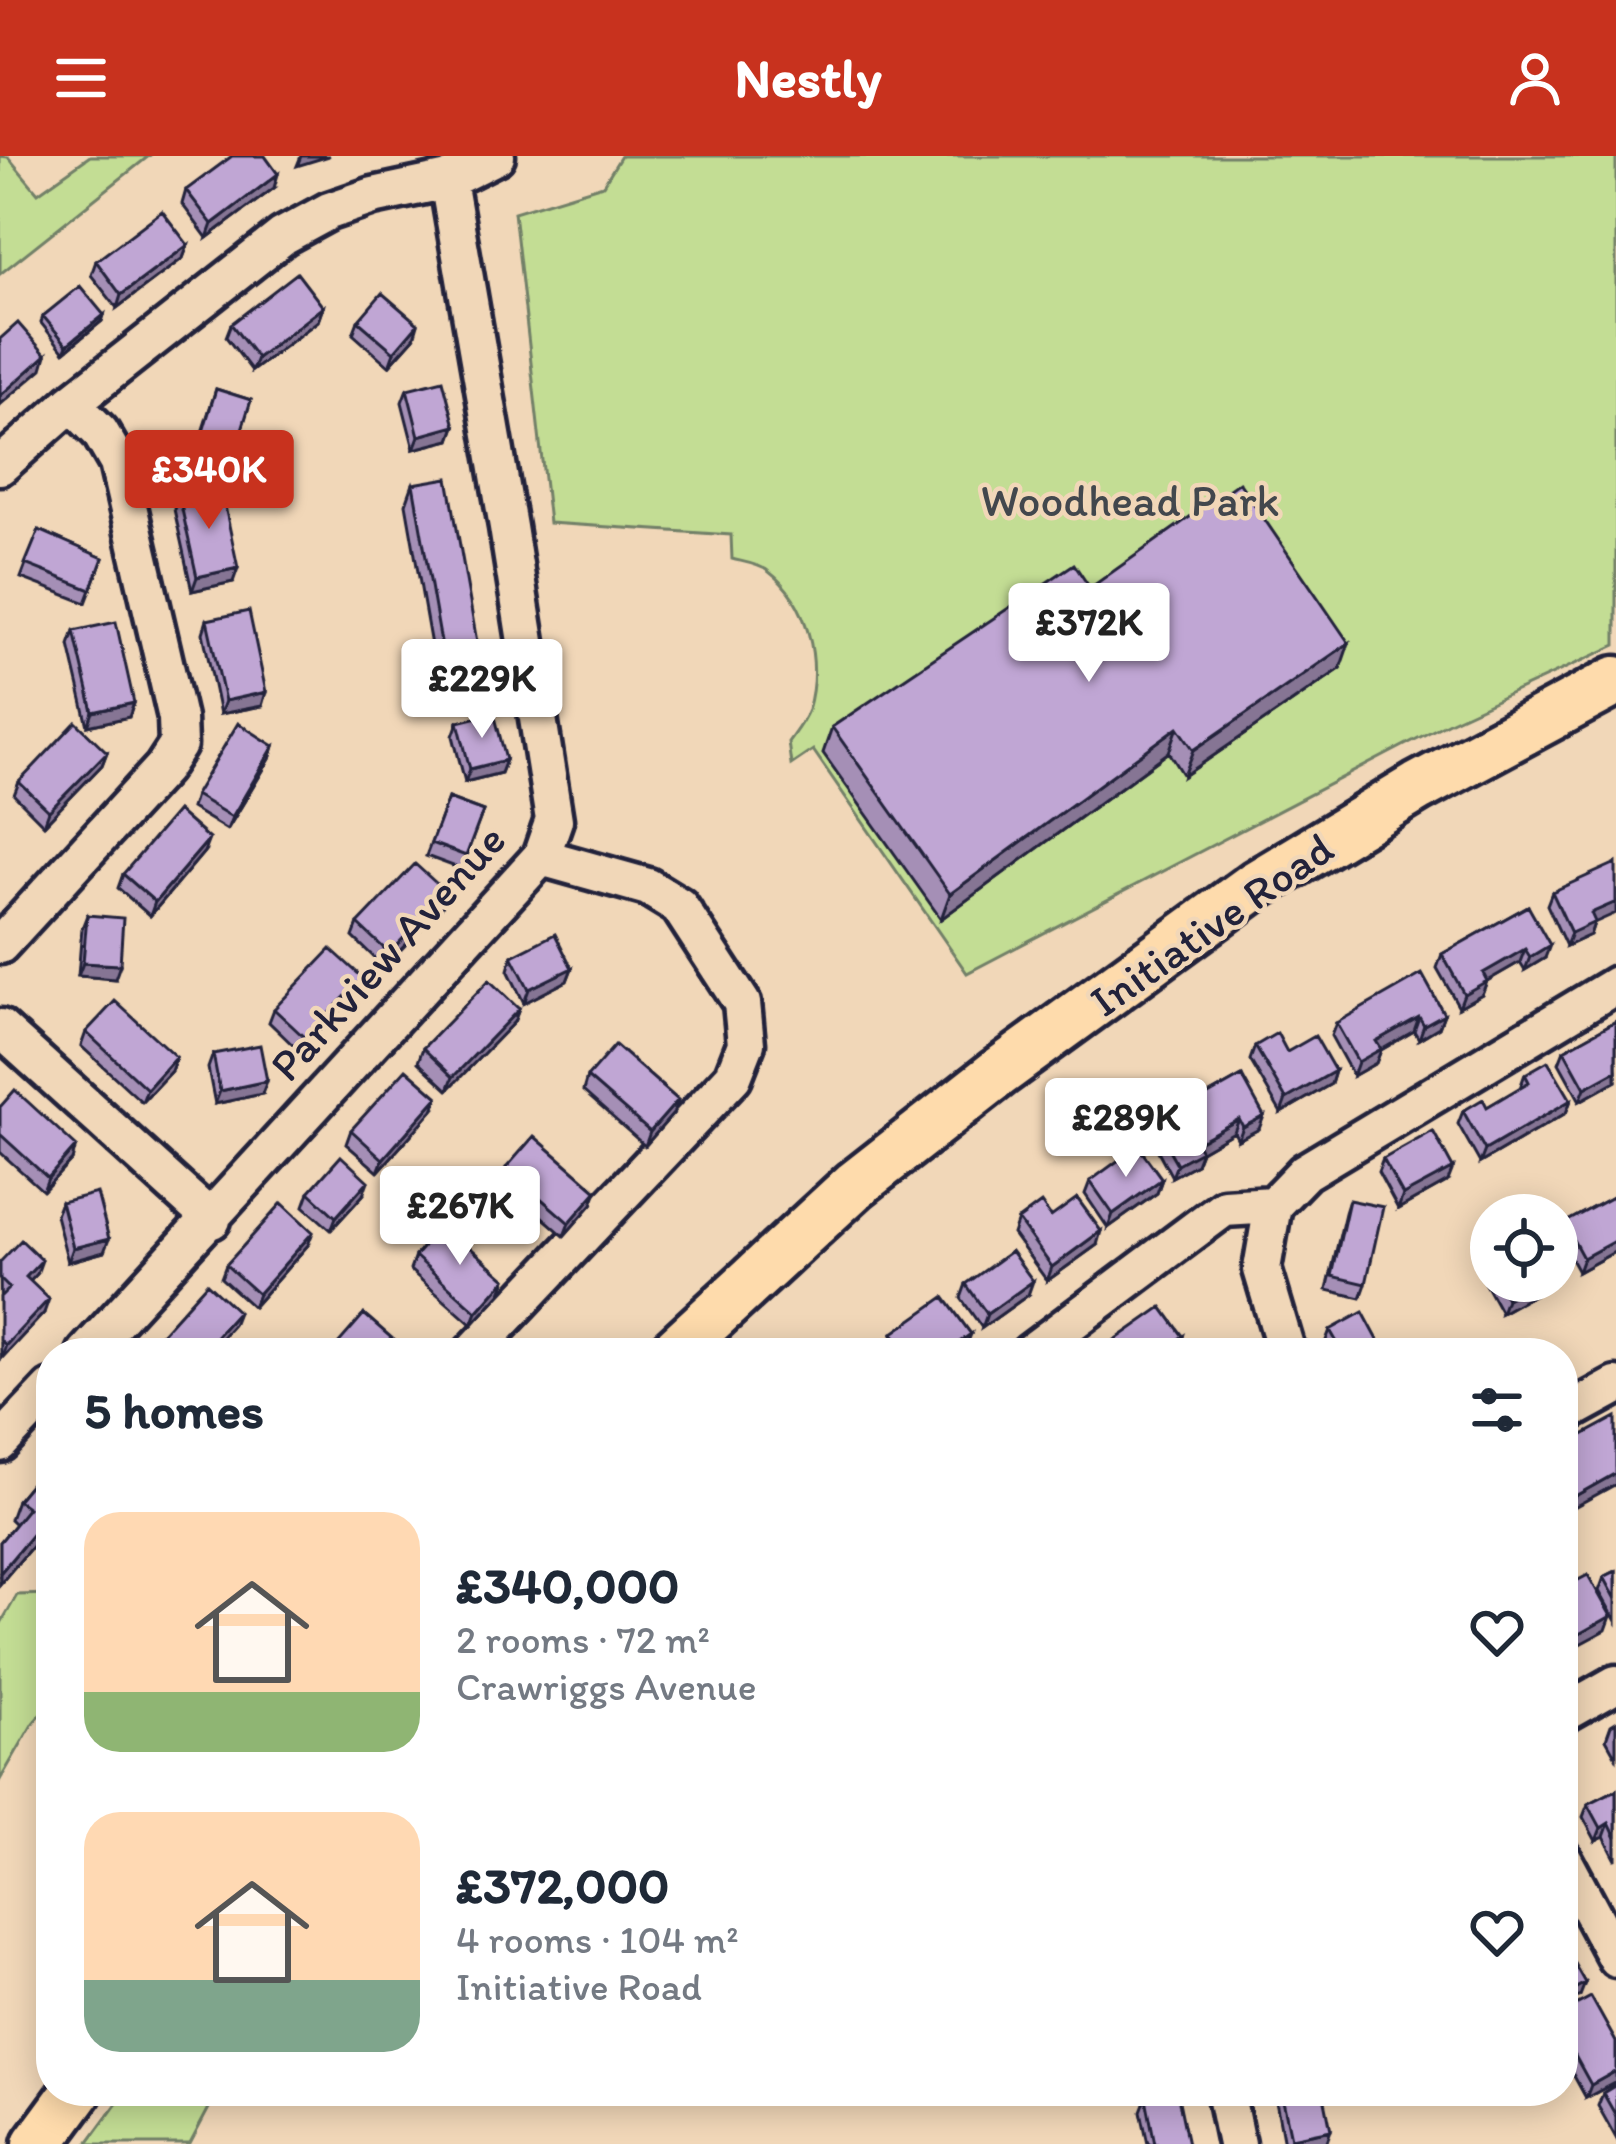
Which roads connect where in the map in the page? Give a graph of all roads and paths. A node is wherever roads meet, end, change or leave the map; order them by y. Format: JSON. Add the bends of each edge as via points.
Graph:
{"nodes":[{"id":1,"x":496,"y":156,"type":"edge"},
{"id":2,"x":448,"y":180,"type":"junction"},
{"id":3,"x":71,"y":403,"type":"junction"},
{"id":4,"x":0,"y":466,"type":"edge"},
{"id":5,"x":1616,"y":681,"type":"edge"},
{"id":6,"x":542,"y":857,"type":"junction"},
{"id":7,"x":0,"y":944,"type":"edge"},
{"id":8,"x":1616,"y":985,"type":"edge"},
{"id":9,"x":0,"y":1028,"type":"edge"},
{"id":10,"x":1273,"y":1205,"type":"junction"},
{"id":11,"x":212,"y":1220,"type":"junction"},
{"id":12,"x":100,"y":1338,"type":"edge"},
{"id":13,"x":486,"y":1338,"type":"edge"},
{"id":14,"x":689,"y":1338,"type":"edge"},
{"id":15,"x":1050,"y":1338,"type":"edge"},
{"id":16,"x":1283,"y":1338,"type":"edge"},
{"id":17,"x":1616,"y":1386,"type":"edge"},
{"id":18,"x":36,"y":1405,"type":"edge"},
{"id":19,"x":1578,"y":1406,"type":"edge"},
{"id":20,"x":0,"y":1443,"type":"edge"},
{"id":21,"x":1616,"y":1684,"type":"edge"},
{"id":22,"x":1578,"y":1706,"type":"edge"},
{"id":23,"x":1578,"y":1887,"type":"edge"},
{"id":24,"x":1616,"y":1958,"type":"edge"},
{"id":25,"x":66,"y":2106,"type":"edge"},
{"id":26,"x":1228,"y":2106,"type":"edge"},
{"id":27,"x":38,"y":2144,"type":"edge"},
{"id":28,"x":1236,"y":2144,"type":"edge"}],
"edges":[{"from":1,"to":2,"type":"street"},
{"from":2,"to":3,"type":"street","via":[[373,196],[283,236]]},
{"from":2,"to":6,"type":"street","name":"Parkview Avenue","via":[[554,820]]},
{"from":3,"to":4,"type":"street"},
{"from":3,"to":7,"type":"street","via":[[118,464],[178,745]]},
{"from":5,"to":14,"type":"main road","name":"Initiative Road","via":[[1256,885],[855,1185]]},
{"from":6,"to":11,"type":"street","name":"Parkview Avenue"},
{"from":6,"to":13,"type":"street","via":[[648,887],[680,906],[742,1003],[746,1044],[733,1076]]},
{"from":8,"to":10,"type":"street","via":[[1305,1172]]},
{"from":9,"to":11,"type":"street"},
{"from":10,"to":15,"type":"street","via":[[1224,1208]]},
{"from":10,"to":16,"type":"street","via":[[1262,1269]]},
{"from":11,"to":12,"type":"street","name":"Parkview Avenue"},
{"from":17,"to":19,"type":"street"},
{"from":18,"to":20,"type":"street"},
{"from":21,"to":22,"type":"street"},
{"from":23,"to":24,"type":"street"},
{"from":25,"to":27,"type":"main road"},
{"from":26,"to":28,"type":"street"}]}
